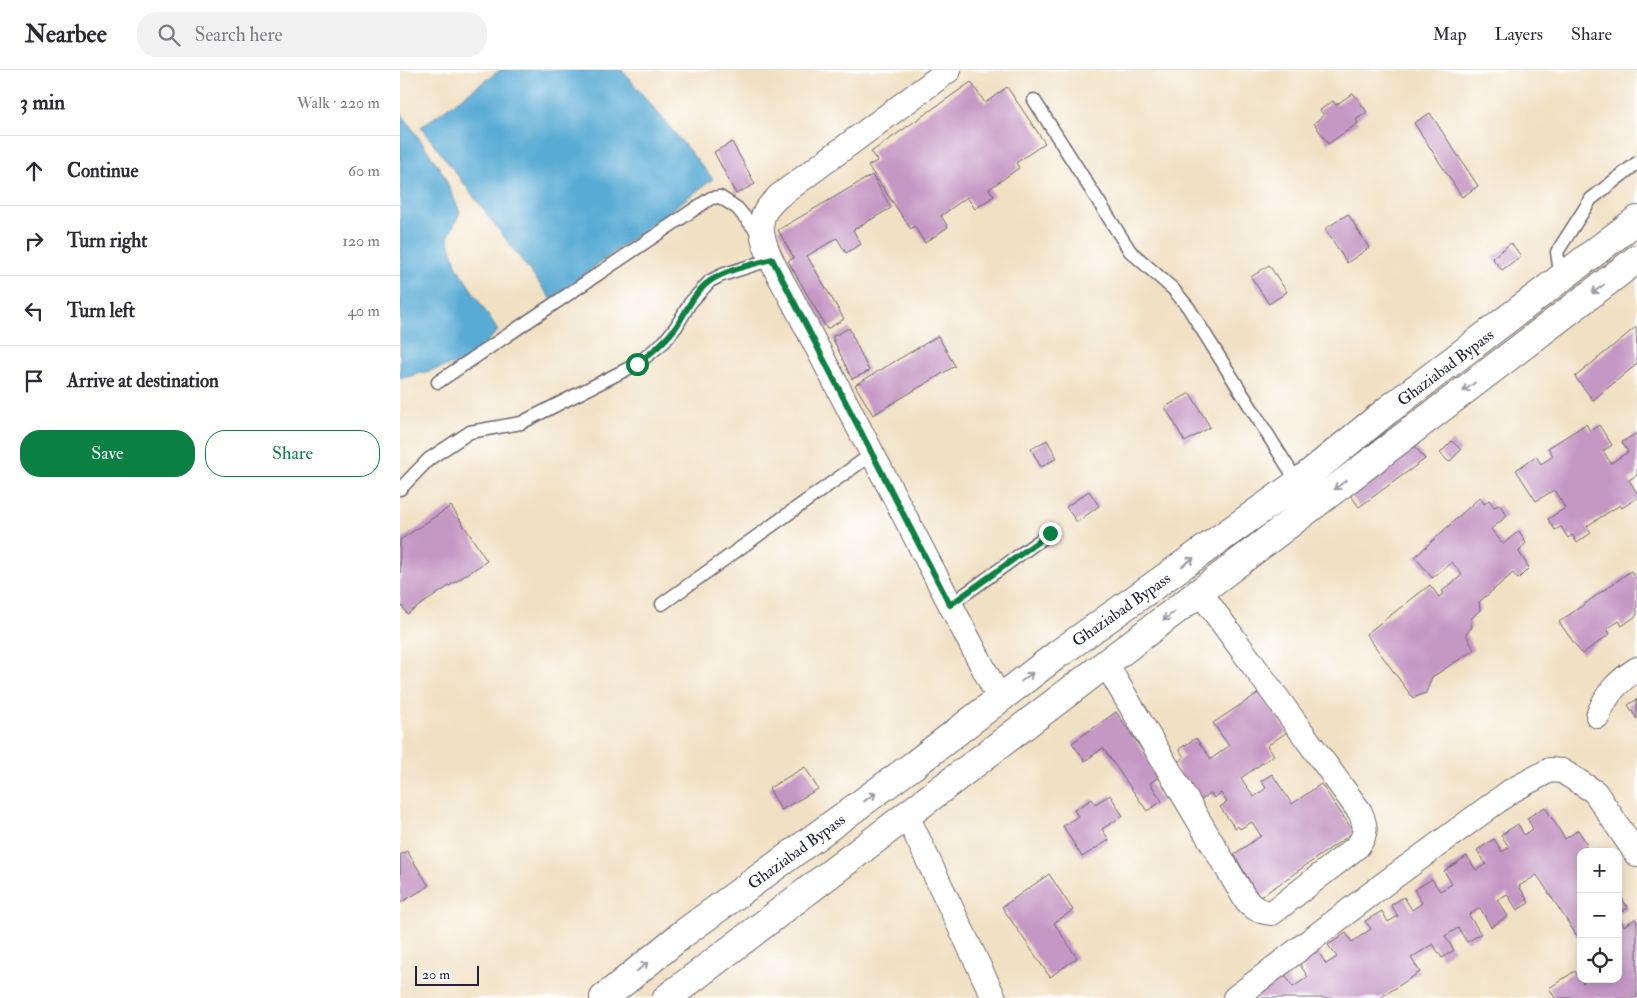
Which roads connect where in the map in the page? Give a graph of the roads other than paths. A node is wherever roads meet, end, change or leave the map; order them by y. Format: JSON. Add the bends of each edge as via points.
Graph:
{"nodes":[{"id":1,"x":949,"y":70,"type":"edge"},
{"id":2,"x":1034,"y":100,"type":"dead end"},
{"id":3,"x":1637,"y":163,"type":"edge"},
{"id":4,"x":1637,"y":220,"type":"edge"},
{"id":5,"x":762,"y":237,"type":"junction"},
{"id":6,"x":772,"y":259,"type":"junction"},
{"id":7,"x":1637,"y":259,"type":"edge"},
{"id":8,"x":1561,"y":278,"type":"junction"},
{"id":9,"x":438,"y":382,"type":"dead end"},
{"id":10,"x":872,"y":454,"type":"junction"},
{"id":11,"x":1298,"y":483,"type":"junction"},
{"id":12,"x":400,"y":489,"type":"edge"},
{"id":13,"x":1050,"y":533,"type":"dead end"},
{"id":14,"x":1200,"y":592,"type":"junction"},
{"id":15,"x":662,"y":604,"type":"dead end"},
{"id":16,"x":950,"y":605,"type":"junction"},
{"id":17,"x":1106,"y":664,"type":"junction"},
{"id":18,"x":1637,"y":669,"type":"edge"},
{"id":19,"x":999,"y":698,"type":"junction"},
{"id":20,"x":1598,"y":716,"type":"dead end"},
{"id":21,"x":907,"y":816,"type":"junction"},
{"id":22,"x":1637,"y":855,"type":"edge"},
{"id":23,"x":605,"y":998,"type":"edge"},
{"id":24,"x":667,"y":998,"type":"edge"},
{"id":25,"x":994,"y":998,"type":"edge"},
{"id":26,"x":1234,"y":998,"type":"edge"}],
"edges":[{"from":1,"to":5,"type":"street","via":[[779,196],[764,212]]},
{"from":2,"to":11,"type":"lane","via":[[1130,251],[1173,289],[1188,307]]},
{"from":3,"to":8,"type":"lane","via":[[1591,199],[1557,252]]},
{"from":4,"to":8,"type":"highway","name":"Ghaziabad Bypass"},
{"from":5,"to":6,"type":"street"},
{"from":5,"to":9,"type":"lane","via":[[737,208],[720,197],[711,198]]},
{"from":6,"to":10,"type":"street"},
{"from":6,"to":12,"type":"lane","via":[[710,281],[690,303],[664,342],[637,364],[521,423],[470,432],[428,459]]},
{"from":7,"to":14,"type":"highway","name":"Ghaziabad Bypass","one_way":true},
{"from":8,"to":11,"type":"highway","name":"Ghaziabad Bypass"},
{"from":10,"to":15,"type":"lane"},
{"from":10,"to":16,"type":"street"},
{"from":19,"to":11,"type":"highway","name":"Ghaziabad Bypass","one_way":true},
{"from":13,"to":16,"type":"lane"},
{"from":14,"to":17,"type":"highway","name":"Ghaziabad Bypass","one_way":true},
{"from":14,"to":17,"type":"street","via":[[1360,812],[1366,825],[1365,837],[1358,846],[1272,913],[1251,907],[1244,897]]},
{"from":16,"to":19,"type":"street"},
{"from":17,"to":21,"type":"highway","name":"Ghaziabad Bypass"},
{"from":18,"to":20,"type":"street","via":[[1605,697]]},
{"from":23,"to":19,"type":"highway","name":"Ghaziabad Bypass","one_way":true,"via":[[684,934]]},
{"from":21,"to":24,"type":"highway","name":"Ghaziabad Bypass"},
{"from":21,"to":25,"type":"street"},
{"from":22,"to":26,"type":"street","via":[[1595,792],[1562,771],[1550,770],[1511,791]]}]}
